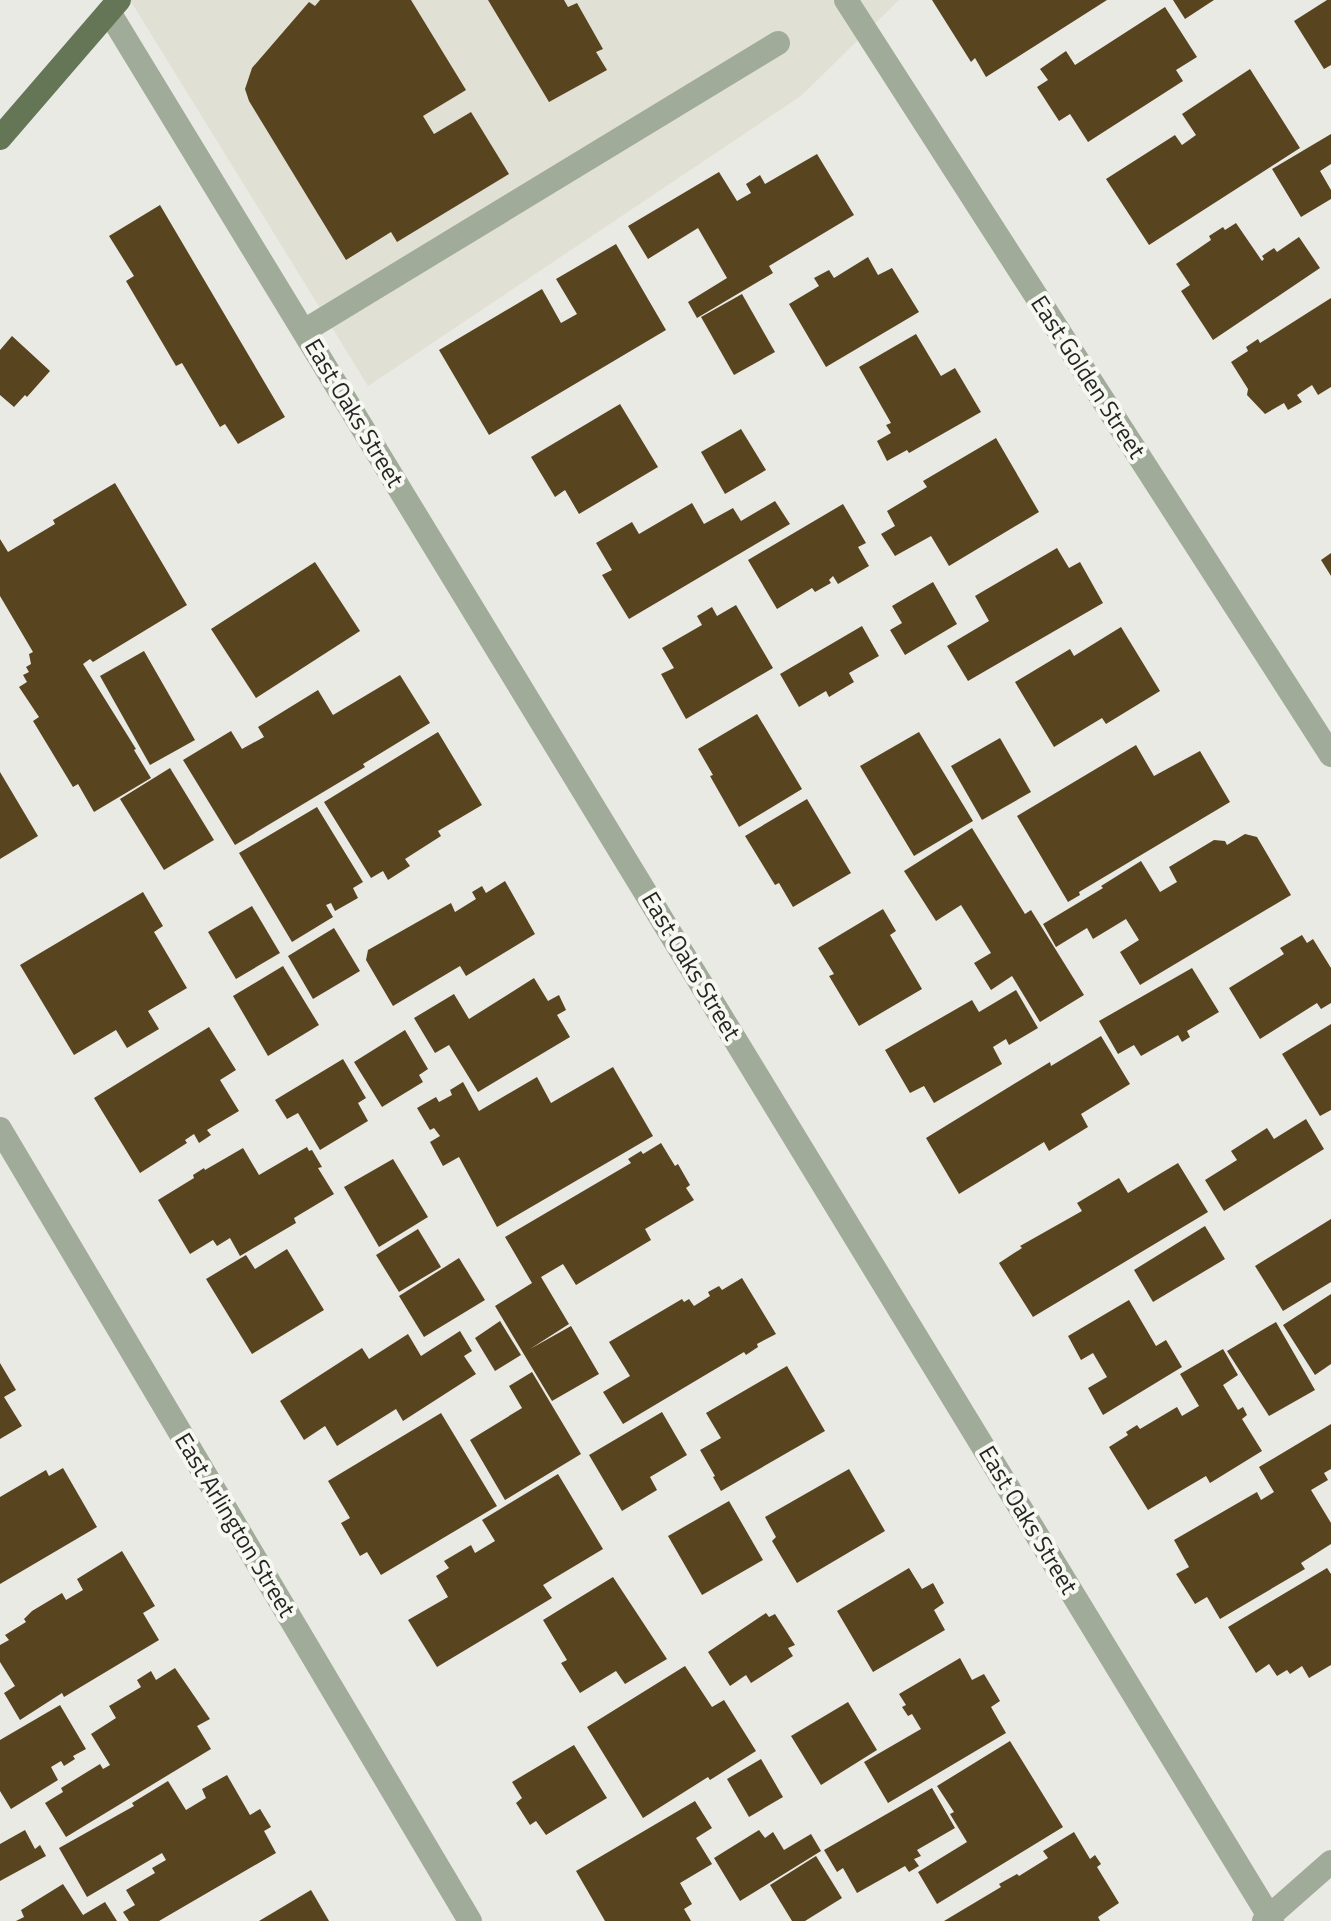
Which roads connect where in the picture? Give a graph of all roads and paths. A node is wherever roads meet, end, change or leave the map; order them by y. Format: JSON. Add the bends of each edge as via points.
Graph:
{"nodes":[{"id":1,"x":846,"y":0,"type":"edge"},
{"id":2,"x":114,"y":6,"type":"edge"},
{"id":3,"x":778,"y":43,"type":"dead end"},
{"id":4,"x":0,"y":138,"type":"edge"},
{"id":5,"x":304,"y":331,"type":"junction"},
{"id":6,"x":1331,"y":755,"type":"edge"},
{"id":7,"x":0,"y":1129,"type":"edge"},
{"id":8,"x":1331,"y":1862,"type":"edge"},
{"id":9,"x":1269,"y":1919,"type":"edge"},
{"id":10,"x":470,"y":1921,"type":"edge"}],
"edges":[{"from":1,"to":6,"type":"street","name":"East Golden Street"},
{"from":2,"to":4,"type":"main road"},
{"from":2,"to":5,"type":"street","name":"East Oaks Street"},
{"from":3,"to":5,"type":"street"},
{"from":5,"to":9,"type":"street","name":"East Oaks Street"},
{"from":7,"to":10,"type":"street","name":"East Arlington Street"},
{"from":8,"to":9,"type":"street"}]}
